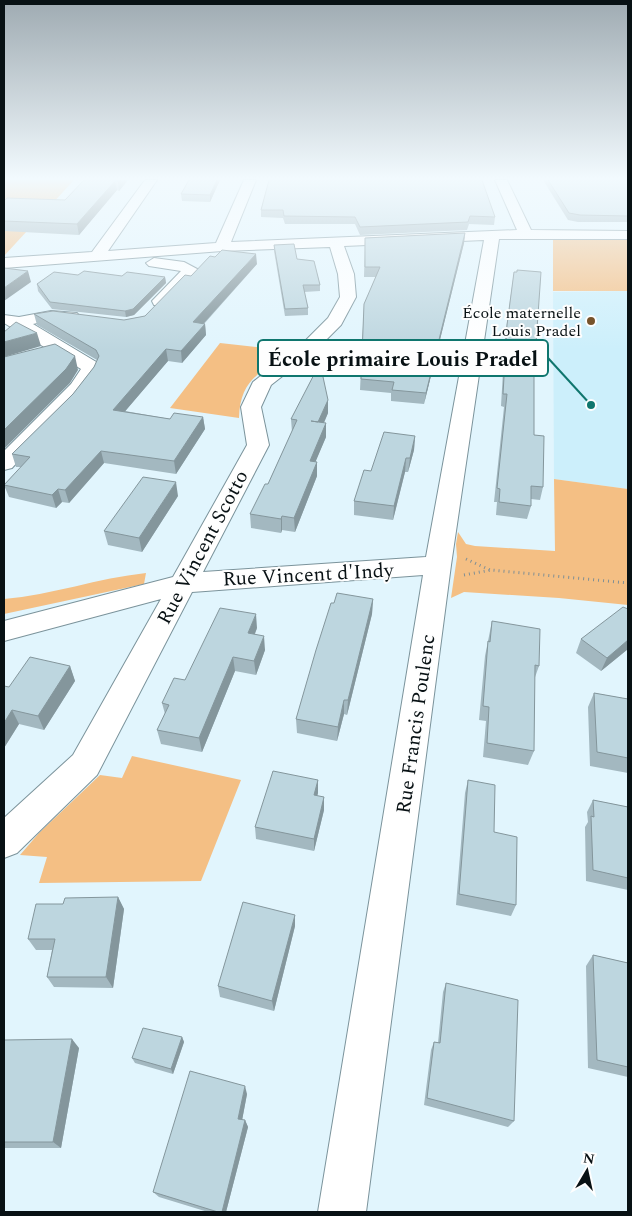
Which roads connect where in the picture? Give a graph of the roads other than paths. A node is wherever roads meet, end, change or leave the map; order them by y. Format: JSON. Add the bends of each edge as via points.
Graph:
{"nodes":[{"id":1,"x":110,"y":237,"type":"edge"},
{"id":2,"x":226,"y":237,"type":"edge"},
{"id":3,"x":492,"y":237,"type":"joint"},
{"id":4,"x":336,"y":244,"type":"junction"},
{"id":5,"x":222,"y":247,"type":"junction"},
{"id":6,"x":96,"y":257,"type":"junction"},
{"id":7,"x":4,"y":263,"type":"edge"},
{"id":8,"x":4,"y":273,"type":"edge"},
{"id":9,"x":147,"y":315,"type":"edge"},
{"id":10,"x":91,"y":319,"type":"edge"},
{"id":11,"x":11,"y":321,"type":"edge"},
{"id":12,"x":62,"y":349,"type":"junction"},
{"id":13,"x":37,"y":356,"type":"edge"},
{"id":14,"x":4,"y":463,"type":"edge"},
{"id":15,"x":437,"y":573,"type":"junction"},
{"id":16,"x":183,"y":584,"type":"junction"},
{"id":17,"x":4,"y":631,"type":"edge"},
{"id":18,"x":4,"y":841,"type":"edge"},
{"id":19,"x":342,"y":1212,"type":"edge"}],
"edges":[{"from":1,"to":6,"type":"street"},
{"from":2,"to":5,"type":"street"},
{"from":3,"to":4,"type":"street"},
{"from":3,"to":15,"type":"street","name":"Rue Francis Poulenc"},
{"from":4,"to":5,"type":"street"},
{"from":4,"to":16,"type":"street","name":"Rue Vincent Scotto","via":[[346,274],[348,297],[335,321],[312,345],[263,382],[251,407],[258,445]]},
{"from":5,"to":6,"type":"street"},
{"from":6,"to":7,"type":"street"},
{"from":8,"to":9,"type":"street","via":[[159,263],[191,270]]},
{"from":10,"to":11,"type":"street","via":[[56,315]]},
{"from":11,"to":12,"type":"street"},
{"from":12,"to":13,"type":"street"},
{"from":12,"to":14,"type":"street","via":[[91,367],[88,376]]},
{"from":15,"to":16,"type":"street","name":"Rue Vincent d'Indy","via":[[213,580]]},
{"from":15,"to":19,"type":"street","name":"Rue Francis Poulenc"},
{"from":16,"to":17,"type":"street","name":"Rue Vincent d'Indy"},
{"from":16,"to":18,"type":"street","name":"Rue Vincent Scotto","via":[[85,765]]}]}
